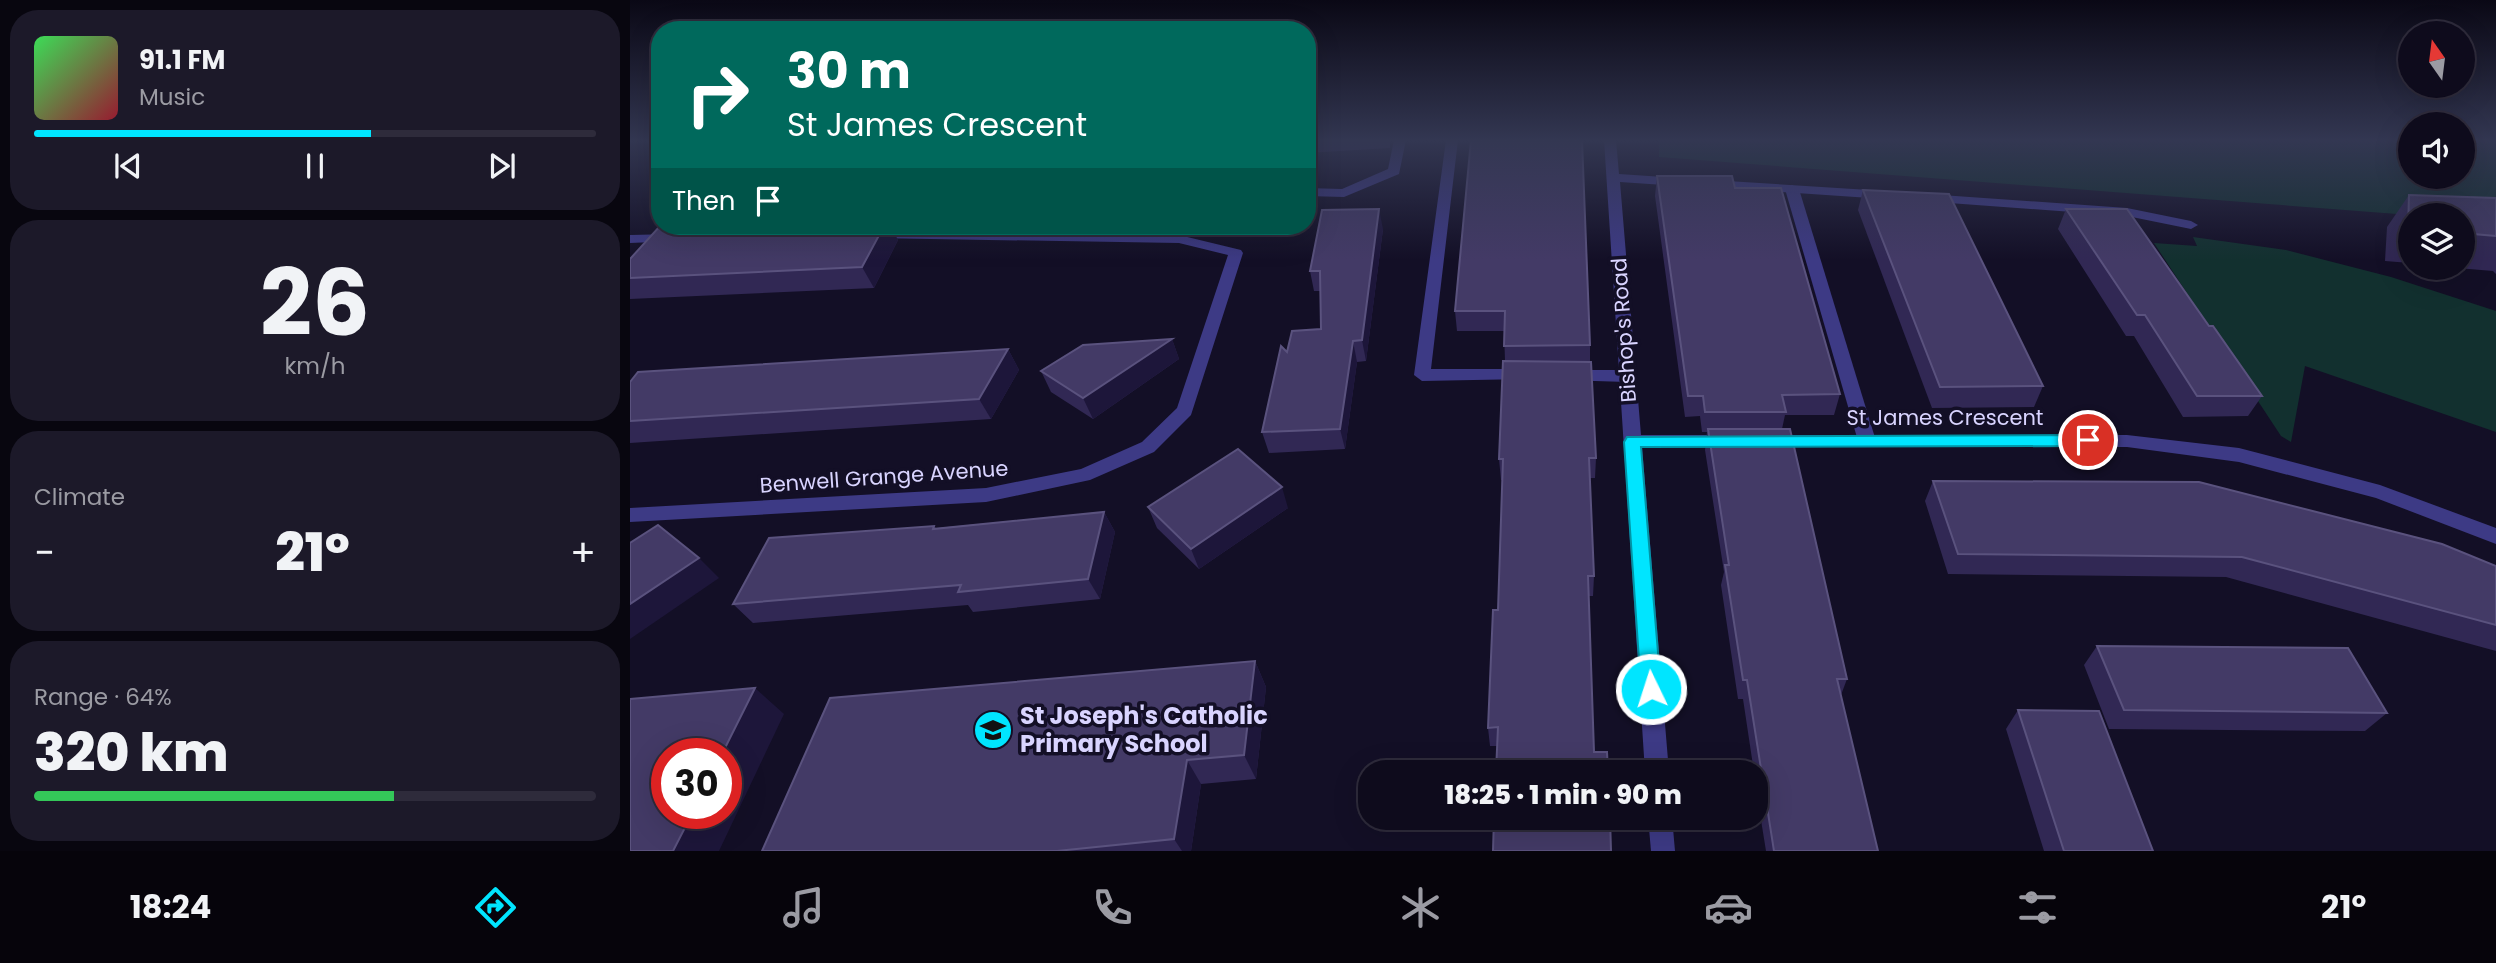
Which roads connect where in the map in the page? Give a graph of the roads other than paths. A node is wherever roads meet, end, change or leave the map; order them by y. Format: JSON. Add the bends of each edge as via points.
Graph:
{"nodes":[{"id":1,"x":1374,"y":180,"type":"edge"},
{"id":2,"x":1447,"y":180,"type":"edge"},
{"id":3,"x":1613,"y":180,"type":"edge"},
{"id":4,"x":1641,"y":180,"type":"edge"},
{"id":5,"x":1792,"y":189,"type":"junction"},
{"id":6,"x":1316,"y":192,"type":"edge"},
{"id":7,"x":2191,"y":225,"type":"dead end"},
{"id":8,"x":1016,"y":235,"type":"edge"},
{"id":9,"x":685,"y":238,"type":"edge"},
{"id":10,"x":630,"y":239,"type":"edge"},
{"id":11,"x":1628,"y":376,"type":"junction"},
{"id":12,"x":1867,"y":441,"type":"junction"},
{"id":13,"x":1632,"y":442,"type":"junction"},
{"id":14,"x":630,"y":515,"type":"edge"},
{"id":15,"x":2496,"y":536,"type":"edge"},
{"id":16,"x":1656,"y":760,"type":"edge"},
{"id":17,"x":1661,"y":830,"type":"edge"},
{"id":18,"x":1663,"y":851,"type":"edge"}],
"edges":[{"from":1,"to":6,"type":"street","via":[[1344,193]]},
{"from":2,"to":11,"type":"street","via":[[1422,375]]},
{"from":3,"to":11,"type":"street","name":"Bishop's Road"},
{"from":4,"to":5,"type":"street"},
{"from":5,"to":7,"type":"street","via":[[2127,212]]},
{"from":5,"to":12,"type":"street"},
{"from":8,"to":14,"type":"street","name":"Benwell Grange Avenue","via":[[1179,239],[1236,253],[1185,411],[1148,446],[1084,475],[986,495]]},
{"from":9,"to":10,"type":"street"},
{"from":11,"to":13,"type":"street","name":"Bishop's Road"},
{"from":12,"to":13,"type":"street","name":"St James Crescent"},
{"from":12,"to":15,"type":"street","name":"St James Crescent","via":[[2127,441],[2239,455],[2379,492]]},
{"from":13,"to":16,"type":"street","name":"Bishop's Road"},
{"from":17,"to":18,"type":"street"}]}
